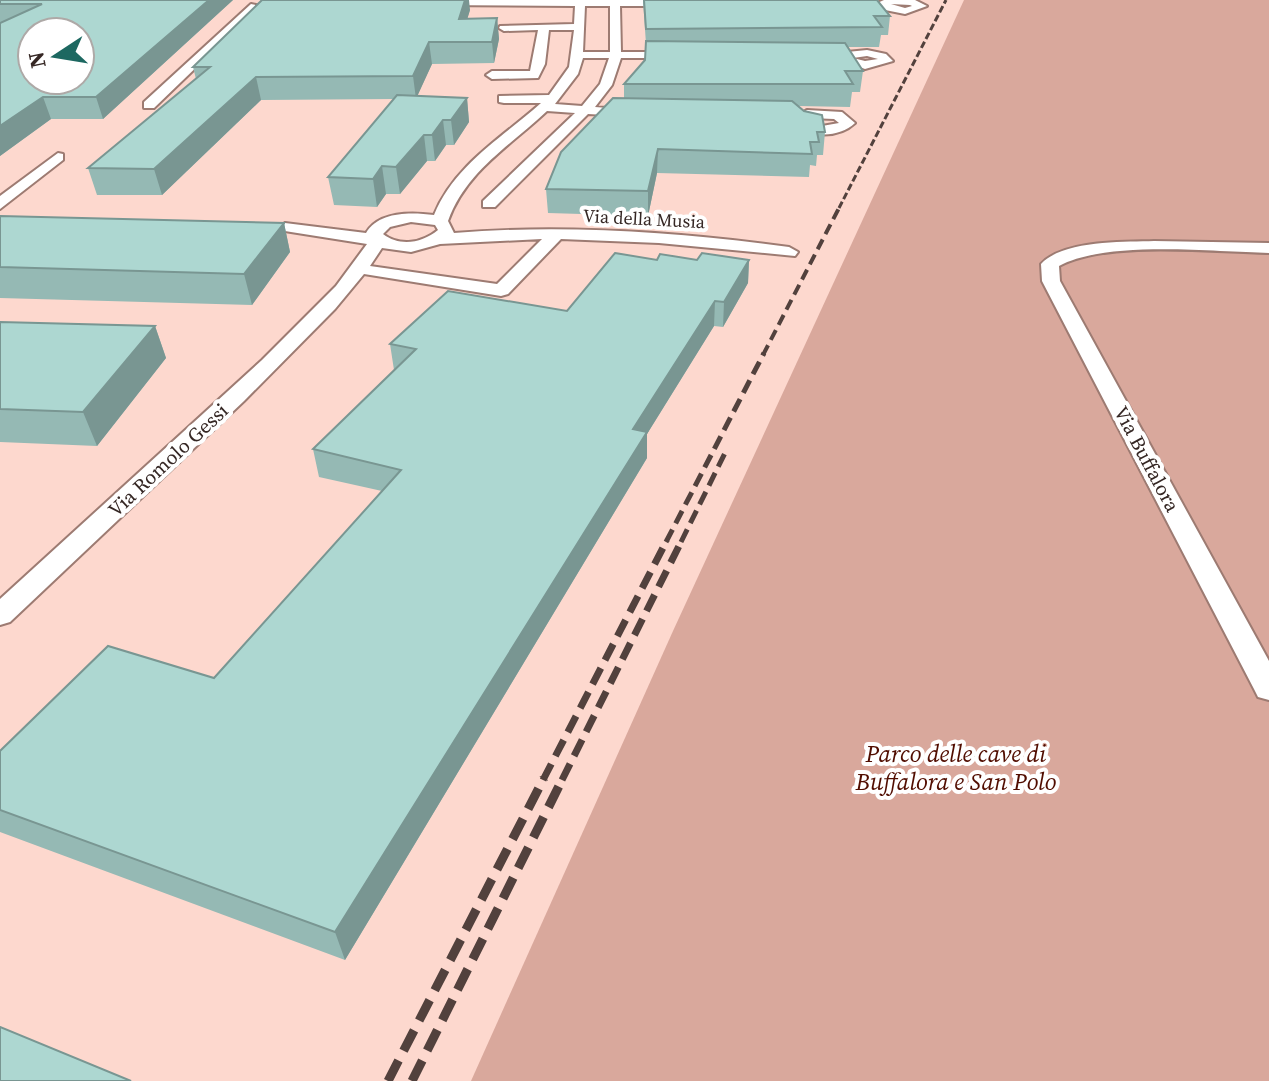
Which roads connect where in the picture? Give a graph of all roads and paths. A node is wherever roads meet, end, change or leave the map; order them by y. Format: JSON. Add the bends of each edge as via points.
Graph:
{"nodes":[{"id":1,"x":425,"y":0,"type":"edge"},
{"id":2,"x":581,"y":2,"type":"edge"},
{"id":3,"x":615,"y":2,"type":"edge"},
{"id":4,"x":693,"y":3,"type":"edge"},
{"id":5,"x":865,"y":3,"type":"edge"},
{"id":6,"x":881,"y":3,"type":"edge"},
{"id":7,"x":258,"y":7,"type":"edge"},
{"id":8,"x":544,"y":27,"type":"junction"},
{"id":9,"x":579,"y":27,"type":"junction"},
{"id":10,"x":504,"y":28,"type":"dead end"},
{"id":11,"x":576,"y":55,"type":"junction"},
{"id":12,"x":615,"y":55,"type":"junction"},
{"id":13,"x":693,"y":55,"type":"edge"},
{"id":14,"x":832,"y":55,"type":"edge"},
{"id":15,"x":847,"y":55,"type":"edge"},
{"id":16,"x":492,"y":75,"type":"dead end"},
{"id":17,"x":504,"y":99,"type":"dead end"},
{"id":18,"x":547,"y":103,"type":"junction"},
{"id":19,"x":149,"y":105,"type":"dead end"},
{"id":20,"x":584,"y":110,"type":"junction"},
{"id":21,"x":648,"y":115,"type":"edge"},
{"id":22,"x":786,"y":116,"type":"edge"},
{"id":23,"x":802,"y":116,"type":"edge"},
{"id":24,"x":58,"y":157,"type":"dead end"},
{"id":25,"x":509,"y":160,"type":"junction"},
{"id":26,"x":462,"y":182,"type":"junction"},
{"id":27,"x":0,"y":204,"type":"edge"},
{"id":28,"x":489,"y":204,"type":"dead end"},
{"id":29,"x":283,"y":227,"type":"edge"},
{"id":30,"x":387,"y":227,"type":"junction"},
{"id":31,"x":442,"y":229,"type":"junction"},
{"id":32,"x":556,"y":235,"type":"junction"},
{"id":33,"x":413,"y":246,"type":"junction"},
{"id":34,"x":789,"y":252,"type":"dead end"},
{"id":35,"x":1266,"y":256,"type":"edge"},
{"id":36,"x":371,"y":271,"type":"junction"},
{"id":37,"x":331,"y":301,"type":"junction"},
{"id":38,"x":0,"y":615,"type":"edge"},
{"id":39,"x":1269,"y":689,"type":"edge"}],
"edges":[{"from":1,"to":2,"type":"street"},
{"from":2,"to":3,"type":"street"},
{"from":2,"to":9,"type":"street"},
{"from":3,"to":4,"type":"street"},
{"from":3,"to":12,"type":"street"},
{"from":5,"to":6,"type":"street"},
{"from":7,"to":19,"type":"street"},
{"from":8,"to":9,"type":"street"},
{"from":8,"to":10,"type":"street"},
{"from":8,"to":16,"type":"street","via":[[534,75]]},
{"from":9,"to":11,"type":"street"},
{"from":11,"to":12,"type":"street"},
{"from":11,"to":18,"type":"street","via":[[574,71]]},
{"from":12,"to":13,"type":"street"},
{"from":12,"to":20,"type":"street","via":[[612,77]]},
{"from":14,"to":15,"type":"street"},
{"from":17,"to":18,"type":"street"},
{"from":18,"to":20,"type":"street"},
{"from":18,"to":25,"type":"street"},
{"from":20,"to":21,"type":"street"},
{"from":20,"to":25,"type":"street"},
{"from":22,"to":23,"type":"street"},
{"from":24,"to":27,"type":"street"},
{"from":25,"to":26,"type":"street"},
{"from":25,"to":28,"type":"street"},
{"from":26,"to":30,"type":"street"},
{"from":26,"to":31,"type":"street","via":[[443,206]]},
{"from":29,"to":30,"type":"street","name":"Via della Musia"},
{"from":30,"to":31,"type":"street","name":"Via della Musia","via":[[422,217]]},
{"from":30,"to":33,"type":"street","name":"Via della Musia","via":[[392,246]]},
{"from":30,"to":37,"type":"street","name":"Via Romolo Gessi","via":[[365,263]]},
{"from":31,"to":32,"type":"street","name":"Via della Musia"},
{"from":31,"to":33,"type":"street","name":"Via della Musia"},
{"from":32,"to":34,"type":"street","name":"Via della Musia","via":[[699,241]]},
{"from":32,"to":36,"type":"street","via":[[501,290]]},
{"from":33,"to":36,"type":"street","name":"Via Romolo Gessi"},
{"from":35,"to":39,"type":"street","name":"Via Buffalora","via":[[1126,247],[1055,259],[1049,271]]},
{"from":36,"to":37,"type":"street","name":"Via Romolo Gessi"},
{"from":37,"to":38,"type":"street","name":"Via Romolo Gessi"}]}
